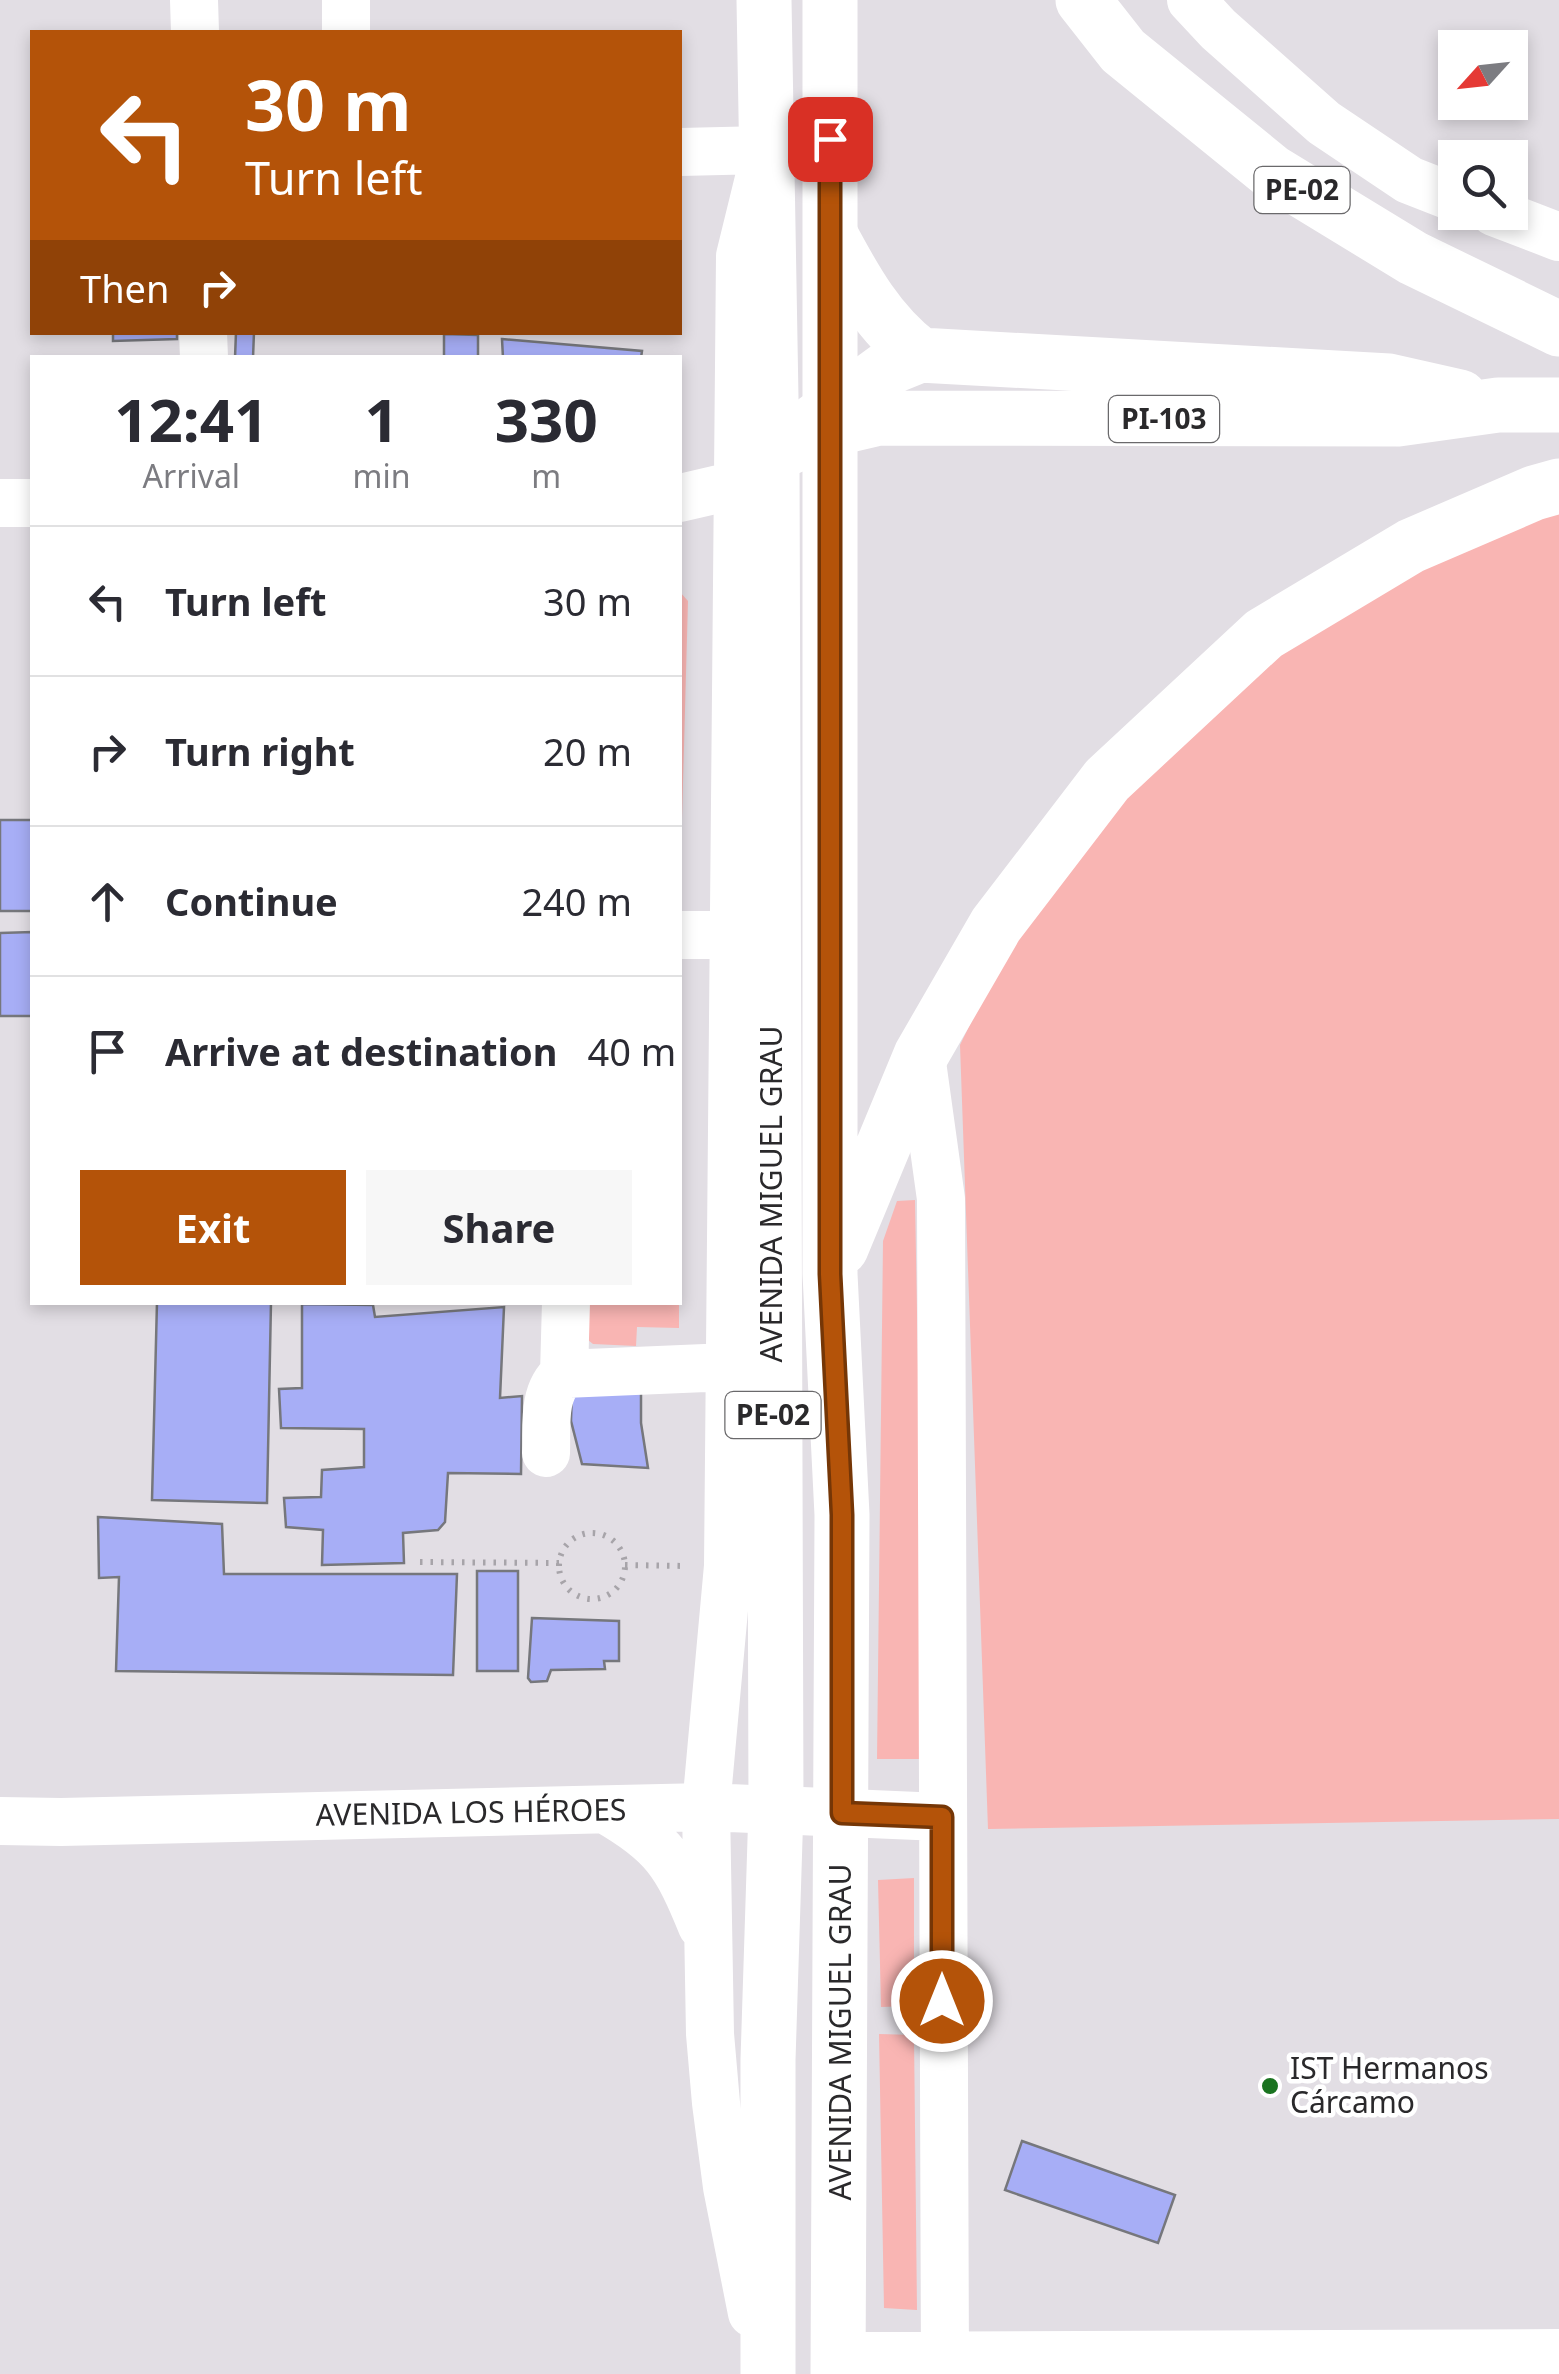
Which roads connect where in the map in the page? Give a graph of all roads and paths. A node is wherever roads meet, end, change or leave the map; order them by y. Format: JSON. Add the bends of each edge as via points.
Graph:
{"nodes":[{"id":1,"x":194,"y":0,"type":"edge"},
{"id":2,"x":346,"y":0,"type":"edge"},
{"id":3,"x":764,"y":0,"type":"edge"},
{"id":4,"x":830,"y":0,"type":"edge"},
{"id":5,"x":1083,"y":0,"type":"edge"},
{"id":6,"x":1192,"y":0,"type":"edge"},
{"id":7,"x":195,"y":30,"type":"edge"},
{"id":8,"x":346,"y":30,"type":"edge"},
{"id":9,"x":766,"y":150,"type":"junction"},
{"id":10,"x":682,"y":152,"type":"edge"},
{"id":11,"x":1438,"y":191,"type":"edge"},
{"id":12,"x":1528,"y":225,"type":"edge"},
{"id":13,"x":831,"y":236,"type":"junction"},
{"id":14,"x":1559,"y":237,"type":"edge"},
{"id":15,"x":1559,"y":329,"type":"edge"},
{"id":16,"x":920,"y":355,"type":"junction"},
{"id":17,"x":831,"y":402,"type":"junction"},
{"id":18,"x":1559,"y":404,"type":"edge"},
{"id":19,"x":1498,"y":405,"type":"junction"},
{"id":20,"x":756,"y":470,"type":"junction"},
{"id":21,"x":1559,"y":486,"type":"edge"},
{"id":22,"x":682,"y":497,"type":"edge"},
{"id":23,"x":0,"y":503,"type":"edge"},
{"id":24,"x":30,"y":503,"type":"edge"},
{"id":25,"x":732,"y":934,"type":"junction"},
{"id":26,"x":682,"y":935,"type":"edge"},
{"id":27,"x":921,"y":1055,"type":"junction"},
{"id":28,"x":830,"y":1274,"type":"junction"},
{"id":29,"x":566,"y":1305,"type":"edge"},
{"id":30,"x":730,"y":1367,"type":"junction"},
{"id":31,"x":564,"y":1374,"type":"junction"},
{"id":32,"x":546,"y":1452,"type":"dead end"},
{"id":33,"x":420,"y":1562,"type":"dead end"},
{"id":34,"x":559,"y":1563,"type":"junction"},
{"id":35,"x":625,"y":1565,"type":"junction"},
{"id":36,"x":728,"y":1566,"type":"junction"},
{"id":37,"x":706,"y":1807,"type":"junction"},
{"id":38,"x":776,"y":1808,"type":"junction"},
{"id":39,"x":606,"y":1810,"type":"junction"},
{"id":40,"x":842,"y":1813,"type":"junction"},
{"id":41,"x":942,"y":1817,"type":"junction"},
{"id":42,"x":0,"y":1821,"type":"edge"},
{"id":43,"x":708,"y":1940,"type":"junction"},
{"id":44,"x":1559,"y":2353,"type":"edge"},
{"id":45,"x":945,"y":2364,"type":"edge"},
{"id":46,"x":1487,"y":2364,"type":"edge"},
{"id":47,"x":838,"y":2365,"type":"edge"},
{"id":48,"x":765,"y":2374,"type":"edge"}],
"edges":[{"from":1,"to":7,"type":"street"},
{"from":2,"to":8,"type":"street"},
{"from":3,"to":9,"type":"main road","number":"PE-02"},
{"from":4,"to":13,"type":"main road","number":"PE-02"},
{"from":5,"to":15,"type":"main road","number":"PE-02","via":[[1123,51],[1272,172],[1413,258]]},
{"from":6,"to":11,"type":"street","via":[[1324,122],[1409,180]]},
{"from":9,"to":10,"type":"street"},
{"from":9,"to":20,"type":"main road","name":"AVENIDA MIGUEL GRAU","number":"PE-02","via":[[770,373]]},
{"from":9,"to":20,"type":"street","via":[[740,256]]},
{"from":12,"to":14,"type":"street"},
{"from":13,"to":16,"type":"main road","via":[[874,310]]},
{"from":13,"to":17,"type":"main road","number":"PE-02"},
{"from":16,"to":17,"type":"main road","number":"PI-103"},
{"from":16,"to":19,"type":"main road","number":"PI-103","via":[[1389,381]]},
{"from":17,"to":19,"type":"main road","number":"PI-103","via":[[880,418],[1398,419]]},
{"from":17,"to":20,"type":"main road","number":"PI-103"},
{"from":17,"to":28,"type":"main road","name":"AVENIDA MIGUEL GRAU","number":"PE-02"},
{"from":18,"to":19,"type":"main road","number":"PI-103"},
{"from":20,"to":22,"type":"street"},
{"from":20,"to":25,"type":"street","name":"AVENIDA MIGUEL GRAU"},
{"from":20,"to":38,"type":"main road","name":"AVENIDA MIGUEL GRAU","number":"PE-02"},
{"from":21,"to":27,"type":"main road","number":"PE-02","via":[[1411,546],[1264,634],[1106,780],[996,925]]},
{"from":23,"to":24,"type":"street"},
{"from":25,"to":26,"type":"street"},
{"from":25,"to":30,"type":"street","name":"AVENIDA MIGUEL GRAU"},
{"from":27,"to":28,"type":"main road","number":"PE-02"},
{"from":27,"to":41,"type":"street","via":[[941,1200]]},
{"from":28,"to":40,"type":"main road","name":"AVENIDA MIGUEL GRAU","number":"PE-02","via":[[842,1515]]},
{"from":29,"to":31,"type":"street"},
{"from":30,"to":31,"type":"street"},
{"from":30,"to":36,"type":"street","name":"AVENIDA MIGUEL GRAU"},
{"from":31,"to":32,"type":"street","via":[[548,1406]]},
{"from":33,"to":34,"type":"path"},
{"from":34,"to":35,"type":"path","via":[[568,1542],[596,1532],[614,1542]]},
{"from":34,"to":35,"type":"path","via":[[573,1594],[595,1599],[616,1589]]},
{"from":35,"to":36,"type":"path"},
{"from":36,"to":37,"type":"street","name":"AVENIDA MIGUEL GRAU"},
{"from":37,"to":38,"type":"street","name":"AVENIDA LOS HÉROES"},
{"from":37,"to":39,"type":"street","name":"AVENIDA LOS HÉROES"},
{"from":37,"to":43,"type":"street","name":"AVENIDA MIGUEL GRAU"},
{"from":38,"to":40,"type":"street","name":"AVENIDA LOS HÉROES"},
{"from":38,"to":48,"type":"main road","name":"AVENIDA MIGUEL GRAU","number":"PE-02"},
{"from":39,"to":42,"type":"street","name":"AVENIDA LOS HÉROES"},
{"from":39,"to":43,"type":"street","via":[[657,1842]]},
{"from":40,"to":41,"type":"street","name":"AVENIDA LOS HÉROES"},
{"from":40,"to":47,"type":"main road","name":"AVENIDA MIGUEL GRAU","number":"PE-02"},
{"from":41,"to":45,"type":"street"},
{"from":43,"to":48,"type":"street","name":"AVENIDA MIGUEL GRAU","via":[[718,2120]]},
{"from":44,"to":46,"type":"street"},
{"from":45,"to":46,"type":"street"},
{"from":45,"to":47,"type":"street"}]}
